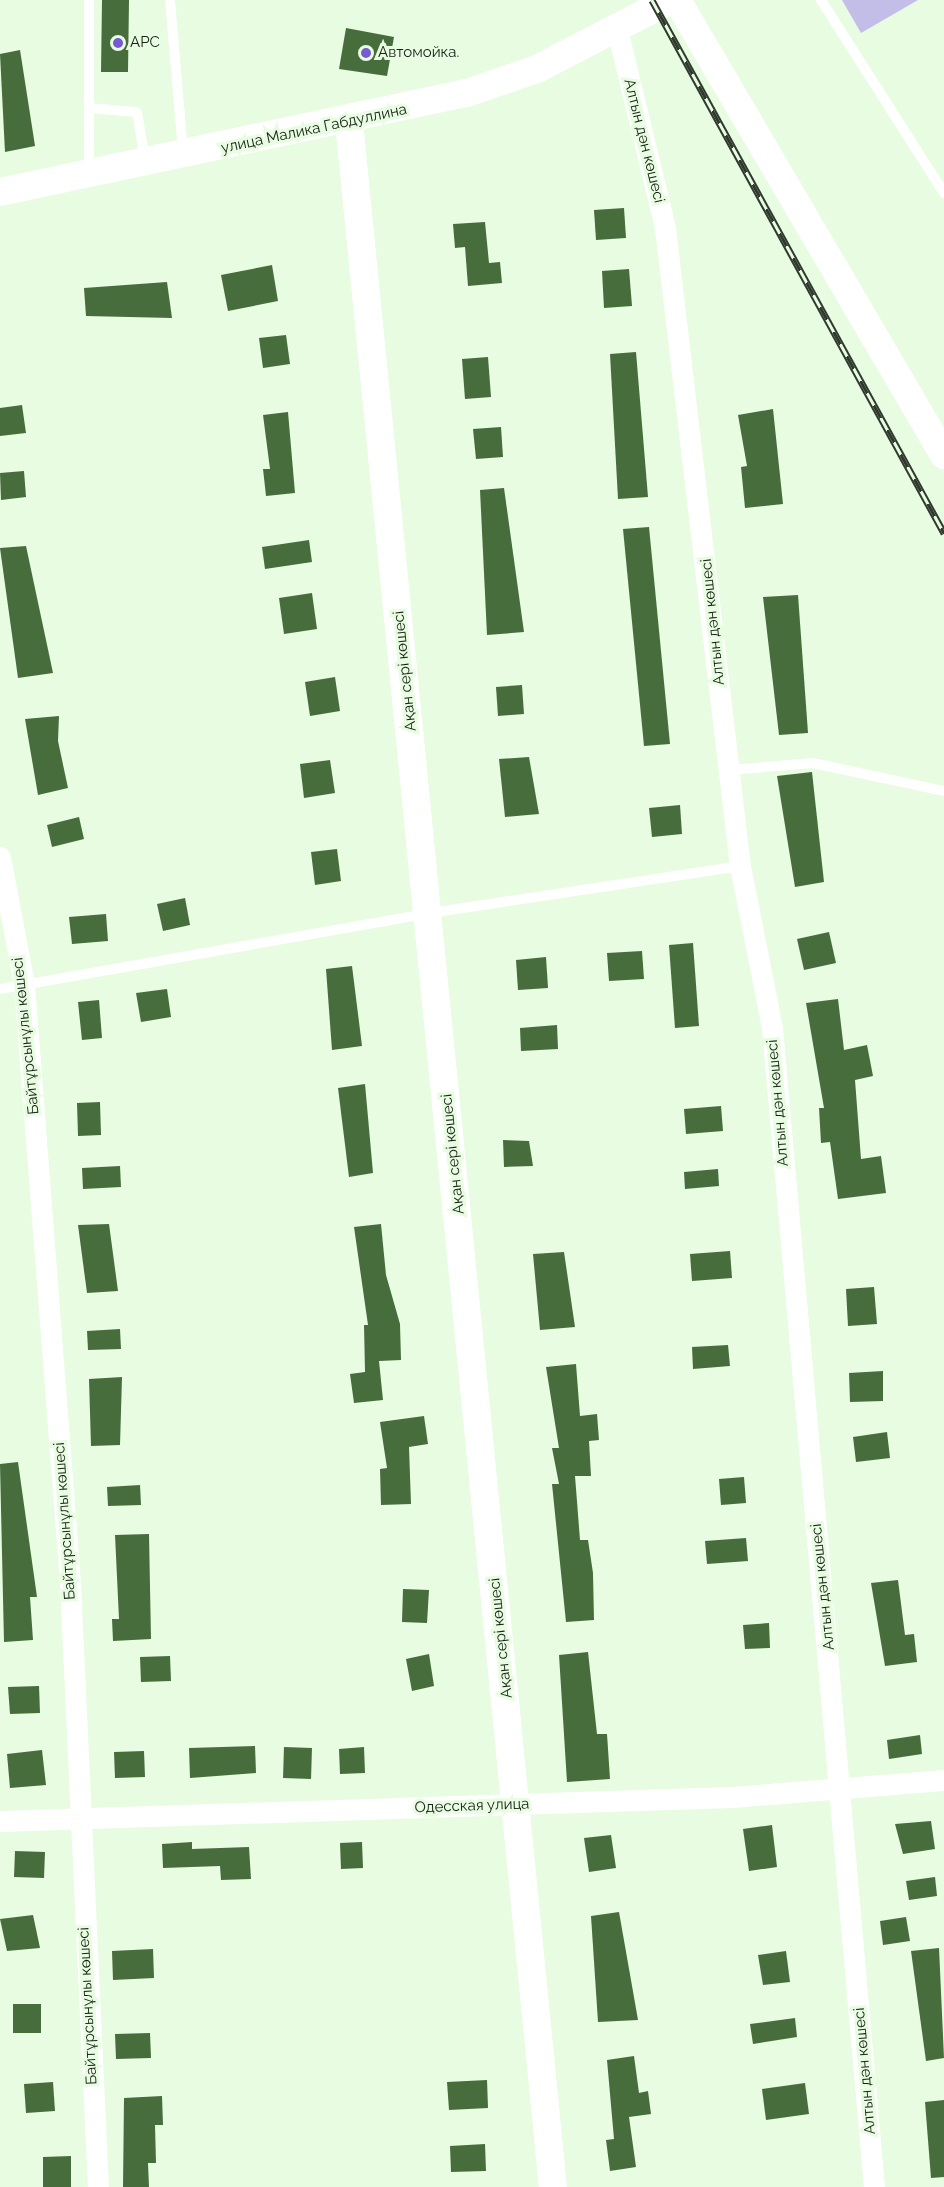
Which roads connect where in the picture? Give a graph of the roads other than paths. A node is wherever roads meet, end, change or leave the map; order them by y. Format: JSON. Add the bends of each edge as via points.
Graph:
{"nodes":[{"id":1,"x":89,"y":0,"type":"edge"},
{"id":2,"x":170,"y":0,"type":"edge"},
{"id":3,"x":670,"y":0,"type":"edge"},
{"id":4,"x":677,"y":0,"type":"edge"},
{"id":5,"x":821,"y":0,"type":"edge"},
{"id":6,"x":617,"y":29,"type":"junction"},
{"id":7,"x":89,"y":108,"type":"junction"},
{"id":8,"x":349,"y":122,"type":"junction"},
{"id":9,"x":183,"y":156,"type":"junction"},
{"id":10,"x":146,"y":163,"type":"junction"},
{"id":11,"x":89,"y":174,"type":"junction"},
{"id":12,"x":0,"y":192,"type":"edge"},
{"id":13,"x":944,"y":193,"type":"edge"},
{"id":14,"x":944,"y":455,"type":"edge"},
{"id":15,"x":730,"y":770,"type":"junction"},
{"id":16,"x":944,"y":791,"type":"edge"},
{"id":17,"x":0,"y":857,"type":"edge"},
{"id":18,"x":740,"y":866,"type":"junction"},
{"id":19,"x":430,"y":913,"type":"junction"},
{"id":20,"x":24,"y":984,"type":"junction"},
{"id":21,"x":0,"y":989,"type":"edge"},
{"id":22,"x":944,"y":1780,"type":"edge"},
{"id":23,"x":842,"y":1791,"type":"junction"},
{"id":24,"x":517,"y":1805,"type":"junction"},
{"id":25,"x":79,"y":1817,"type":"junction"},
{"id":26,"x":0,"y":1821,"type":"edge"},
{"id":27,"x":98,"y":2187,"type":"edge"},
{"id":28,"x":553,"y":2187,"type":"edge"},
{"id":29,"x":874,"y":2187,"type":"edge"}],
"edges":[{"from":1,"to":7,"type":"lane"},
{"from":2,"to":9,"type":"lane"},
{"from":3,"to":6,"type":"street","name":"улица Малика Габдуллина"},
{"from":4,"to":14,"type":"street"},
{"from":5,"to":13,"type":"lane"},
{"from":6,"to":8,"type":"street","name":"улица Малика Габдуллина","via":[[537,69],[467,93]]},
{"from":6,"to":15,"type":"street","name":"Алтын дән көшесі","via":[[665,228]]},
{"from":7,"to":10,"type":"lane","via":[[137,112]]},
{"from":7,"to":11,"type":"lane"},
{"from":8,"to":9,"type":"street","name":"улица Малика Габдуллина"},
{"from":8,"to":19,"type":"street","name":"Ақан сері көшесі"},
{"from":9,"to":10,"type":"street","name":"улица Малика Габдуллина"},
{"from":10,"to":11,"type":"street","name":"улица Малика Габдуллина"},
{"from":11,"to":12,"type":"street","name":"улица Малика Габдуллина"},
{"from":15,"to":16,"type":"lane","via":[[813,764]]},
{"from":15,"to":18,"type":"street","name":"Алтын дән көшесі"},
{"from":17,"to":20,"type":"street","name":"Байтұрсынұлы көшесі"},
{"from":18,"to":19,"type":"lane"},
{"from":18,"to":23,"type":"street","name":"Алтын дән көшесі","via":[[772,1028]]},
{"from":19,"to":20,"type":"lane"},
{"from":19,"to":24,"type":"street","name":"Ақан сері көшесі"},
{"from":20,"to":21,"type":"lane"},
{"from":20,"to":25,"type":"street","name":"Байтұрсынұлы көшесі","via":[[70,1583]]},
{"from":22,"to":23,"type":"street","name":"Одесская улица"},
{"from":23,"to":24,"type":"street","name":"Одесская улица"},
{"from":23,"to":29,"type":"street","name":"Алтын дән көшесі"},
{"from":24,"to":25,"type":"street","name":"Одесская улица"},
{"from":24,"to":28,"type":"street","name":"Ақан сері көшесі"},
{"from":25,"to":26,"type":"street","name":"Одесская улица"},
{"from":25,"to":27,"type":"street","name":"Байтұрсынұлы көшесі"}]}
